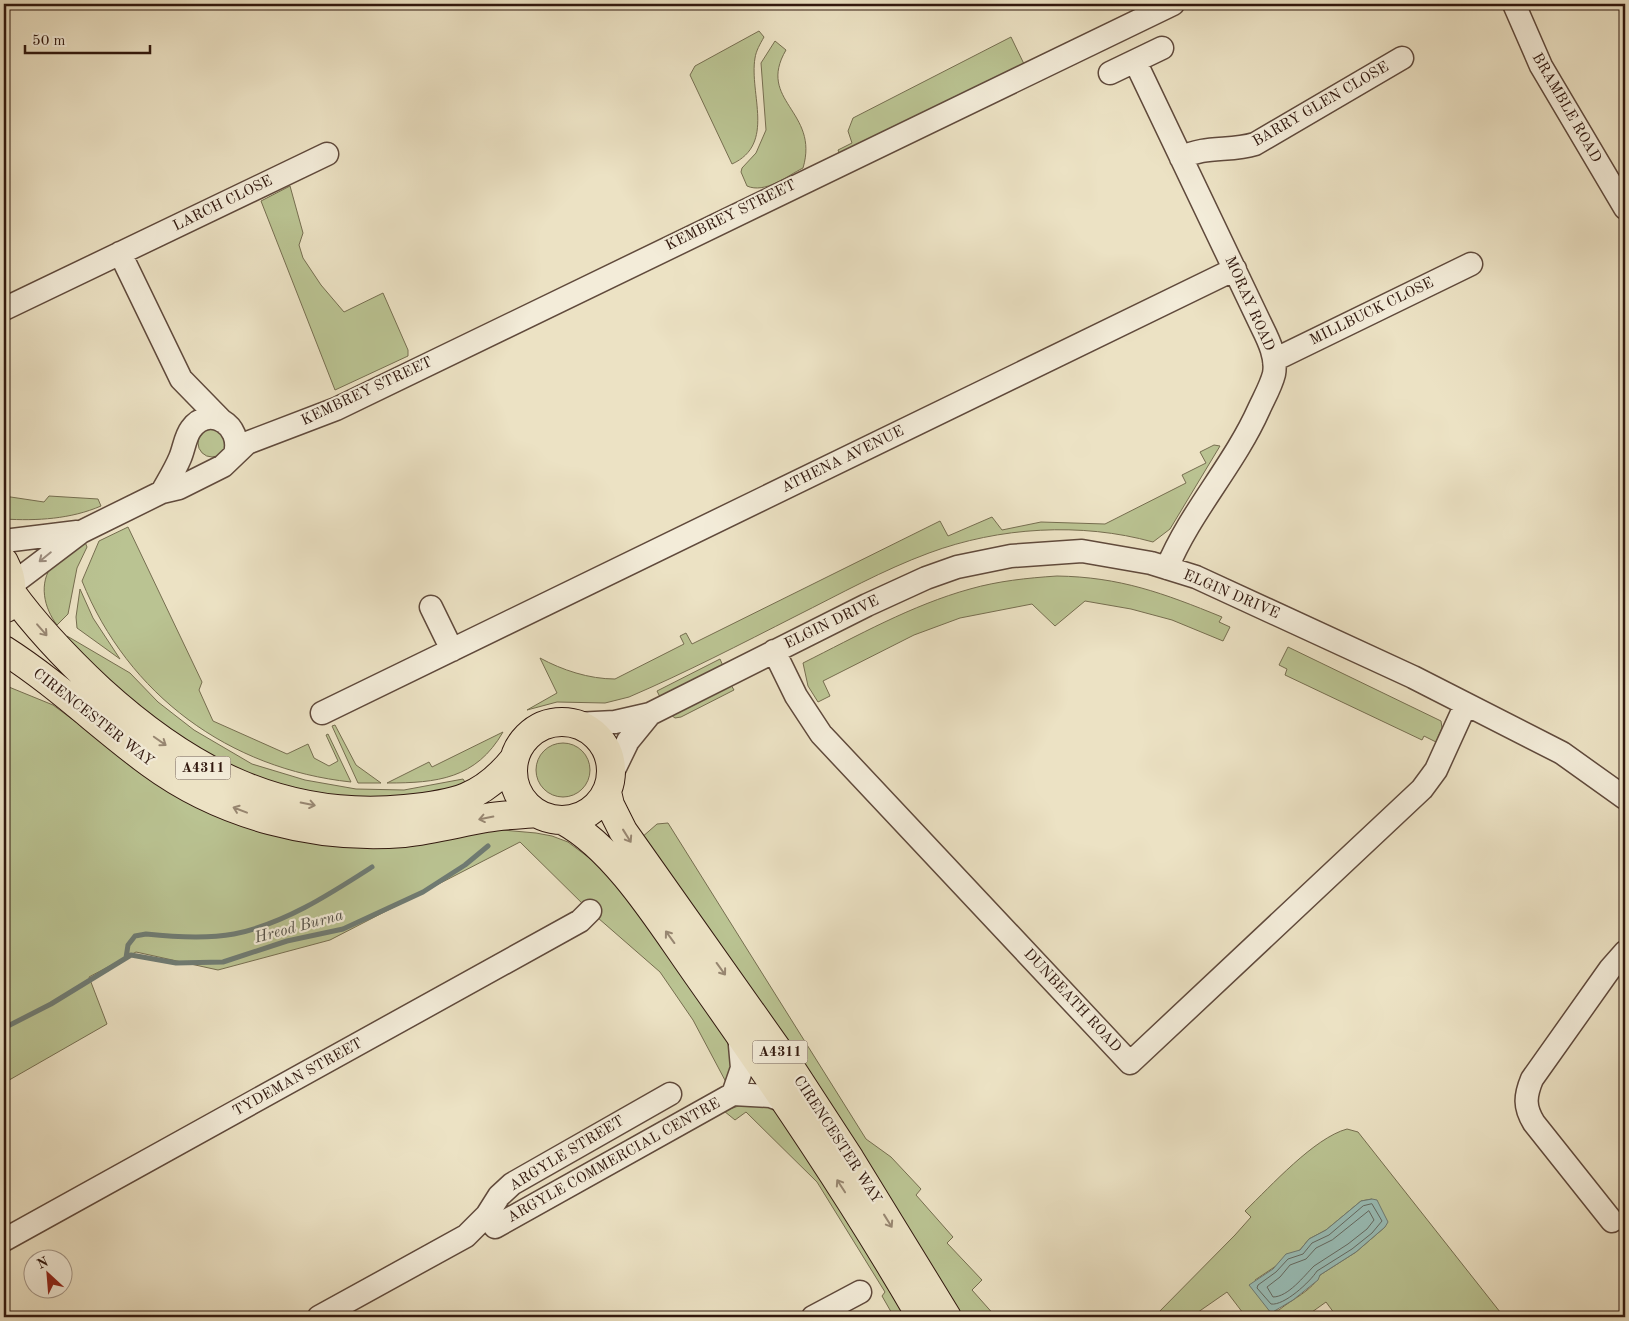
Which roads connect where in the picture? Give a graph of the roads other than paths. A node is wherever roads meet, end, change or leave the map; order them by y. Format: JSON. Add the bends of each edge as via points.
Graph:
{"nodes":[{"id":1,"x":1173,"y":4,"type":"edge"},
{"id":2,"x":1514,"y":4,"type":"edge"},
{"id":3,"x":1162,"y":48,"type":"dead end"},
{"id":4,"x":1402,"y":58,"type":"dead end"},
{"id":5,"x":1135,"y":61,"type":"junction"},
{"id":6,"x":1110,"y":73,"type":"dead end"},
{"id":7,"x":326,"y":154,"type":"dead end"},
{"id":8,"x":1181,"y":158,"type":"junction"},
{"id":9,"x":1625,"y":208,"type":"edge"},
{"id":10,"x":120,"y":253,"type":"junction"},
{"id":11,"x":1471,"y":264,"type":"dead end"},
{"id":12,"x":1235,"y":269,"type":"junction"},
{"id":13,"x":4,"y":309,"type":"edge"},
{"id":14,"x":1274,"y":360,"type":"junction"},
{"id":15,"x":181,"y":379,"type":"junction"},
{"id":16,"x":224,"y":422,"type":"junction"},
{"id":17,"x":289,"y":428,"type":"junction"},
{"id":18,"x":187,"y":439,"type":"junction"},
{"id":19,"x":235,"y":454,"type":"junction"},
{"id":20,"x":217,"y":469,"type":"junction"},
{"id":21,"x":162,"y":492,"type":"junction"},
{"id":22,"x":81,"y":532,"type":"junction"},
{"id":23,"x":4,"y":540,"type":"edge"},
{"id":24,"x":1167,"y":568,"type":"junction"},
{"id":25,"x":8,"y":588,"type":"edge"},
{"id":26,"x":431,"y":607,"type":"dead end"},
{"id":27,"x":4,"y":650,"type":"edge"},
{"id":28,"x":452,"y":650,"type":"junction"},
{"id":29,"x":774,"y":651,"type":"junction"},
{"id":30,"x":1466,"y":704,"type":"junction"},
{"id":31,"x":322,"y":713,"type":"dead end"},
{"id":32,"x":650,"y":714,"type":"junction"},
{"id":33,"x":575,"y":724,"type":"junction"},
{"id":34,"x":514,"y":759,"type":"junction"},
{"id":35,"x":609,"y":784,"type":"junction"},
{"id":36,"x":1625,"y":798,"type":"edge"},
{"id":37,"x":534,"y":813,"type":"junction"},
{"id":38,"x":564,"y":821,"type":"junction"},
{"id":39,"x":590,"y":912,"type":"dead end"},
{"id":40,"x":1625,"y":952,"type":"edge"},
{"id":41,"x":739,"y":1034,"type":"junction"},
{"id":42,"x":670,"y":1094,"type":"dead end"},
{"id":43,"x":732,"y":1094,"type":"junction"},
{"id":44,"x":784,"y":1101,"type":"junction"},
{"id":45,"x":1612,"y":1221,"type":"dead end"},
{"id":46,"x":495,"y":1227,"type":"dead end"},
{"id":47,"x":4,"y":1240,"type":"edge"},
{"id":48,"x":860,"y":1292,"type":"dead end"},
{"id":49,"x":319,"y":1317,"type":"edge"},
{"id":50,"x":813,"y":1317,"type":"edge"},
{"id":51,"x":921,"y":1317,"type":"edge"},
{"id":52,"x":946,"y":1317,"type":"edge"}],
"edges":[{"from":1,"to":17,"type":"street","name":"KEMBREY STREET","via":[[368,394]]},
{"from":2,"to":9,"type":"street","name":"BRAMBLE ROAD","via":[[1541,66]]},
{"from":3,"to":5,"type":"street"},
{"from":4,"to":8,"type":"street","name":"BARRY GLEN CLOSE","via":[[1255,144],[1243,148],[1194,151]]},
{"from":5,"to":6,"type":"street"},
{"from":5,"to":8,"type":"street","name":"MORAY ROAD"},
{"from":7,"to":10,"type":"street","name":"LARCH CLOSE"},
{"from":8,"to":12,"type":"street","name":"MORAY ROAD"},
{"from":10,"to":13,"type":"street","name":"LARCH CLOSE"},
{"from":10,"to":15,"type":"street"},
{"from":11,"to":14,"type":"street","name":"MILLBUCK CLOSE"},
{"from":12,"to":14,"type":"street","name":"MORAY ROAD","via":[[1270,343]]},
{"from":12,"to":28,"type":"street","name":"ATHENA AVENUE"},
{"from":14,"to":24,"type":"street","name":"MORAY ROAD","via":[[1270,386],[1251,428],[1187,529]]},
{"from":15,"to":16,"type":"street"},
{"from":15,"to":18,"type":"street"},
{"from":16,"to":17,"type":"street","name":"KEMBREY STREET"},
{"from":16,"to":18,"type":"street","name":"KEMBREY STREET","via":[[205,419],[195,424]]},
{"from":16,"to":19,"type":"street","via":[[236,437]]},
{"from":17,"to":19,"type":"street","name":"KEMBREY STREET","via":[[247,444]]},
{"from":18,"to":20,"type":"street","via":[[188,455],[196,464]]},
{"from":18,"to":21,"type":"street","name":"KEMBREY STREET"},
{"from":19,"to":20,"type":"street","name":"KEMBREY STREET","via":[[226,465]]},
{"from":20,"to":21,"type":"street","name":"KEMBREY STREET","via":[[179,488]]},
{"from":21,"to":22,"type":"street","name":"KEMBREY STREET"},
{"from":22,"to":23,"type":"street","name":"KEMBREY STREET"},
{"from":22,"to":25,"type":"street","name":"KEMBREY STREET","one_way":true},
{"from":24,"to":29,"type":"street","name":"ELGIN DRIVE","via":[[1082,552],[1037,553],[984,560],[926,578]]},
{"from":24,"to":30,"type":"street","name":"ELGIN DRIVE","via":[[1196,577]]},
{"from":25,"to":34,"type":"main road","name":"CIRENCESTER WAY","number":"A4311","one_way":true,"via":[[62,652],[153,736],[203,768],[259,792],[302,803],[347,809],[395,810],[433,806],[478,792],[495,782]]},
{"from":26,"to":28,"type":"street"},
{"from":37,"to":27,"type":"main road","name":"CIRENCESTER WAY","number":"A4311","one_way":true,"via":[[507,814],[416,831],[372,834],[328,831],[254,815],[194,790],[151,764]]},
{"from":28,"to":31,"type":"street","name":"ATHENA AVENUE"},
{"from":29,"to":30,"type":"street","name":"DUNBEATH ROAD","via":[[796,696],[821,734],[1130,1063],[1422,789],[1436,770]]},
{"from":29,"to":32,"type":"street","name":"ELGIN DRIVE"},
{"from":30,"to":36,"type":"street","name":"ELGIN DRIVE","via":[[1562,753]]},
{"from":32,"to":33,"type":"street","name":"ELGIN DRIVE","via":[[615,722]]},
{"from":32,"to":35,"type":"street","name":"ELGIN DRIVE","via":[[628,741]]},
{"from":33,"to":34,"type":"main road","number":"A4311","via":[[559,722],[538,728],[521,742]]},
{"from":33,"to":35,"type":"main road","number":"A4311","via":[[591,731],[603,744],[610,761]]},
{"from":34,"to":37,"type":"main road","number":"A4311","via":[[512,776],[515,789]]},
{"from":35,"to":38,"type":"main road","via":[[597,806],[589,813]]},
{"from":35,"to":52,"type":"main road","name":"CIRENCESTER WAY","number":"A4311","one_way":true,"via":[[610,805],[623,831],[792,1070],[850,1158]]},
{"from":37,"to":38,"type":"main road","number":"A4311","via":[[550,820]]},
{"from":41,"to":38,"type":"main road","name":"CIRENCESTER WAY","number":"A4311","one_way":true,"via":[[628,880],[586,834]]},
{"from":39,"to":47,"type":"street","name":"TYDEMAN STREET","via":[[580,922]]},
{"from":40,"to":45,"type":"street","via":[[1532,1079],[1525,1105],[1534,1123]]},
{"from":41,"to":43,"type":"street","name":"ARGYLE COMMERCIAL CENTRE","via":[[742,1068]]},
{"from":41,"to":44,"type":"main road","name":"CIRENCESTER WAY","number":"A4311"},
{"from":42,"to":49,"type":"street","name":"ARGYLE STREET","via":[[512,1184],[466,1236]]},
{"from":43,"to":44,"type":"street","name":"ARGYLE COMMERCIAL CENTRE","via":[[770,1096]]},
{"from":43,"to":46,"type":"street","name":"ARGYLE COMMERCIAL CENTRE"},
{"from":51,"to":44,"type":"main road","name":"CIRENCESTER WAY","number":"A4311","one_way":true},
{"from":48,"to":50,"type":"street"}]}
